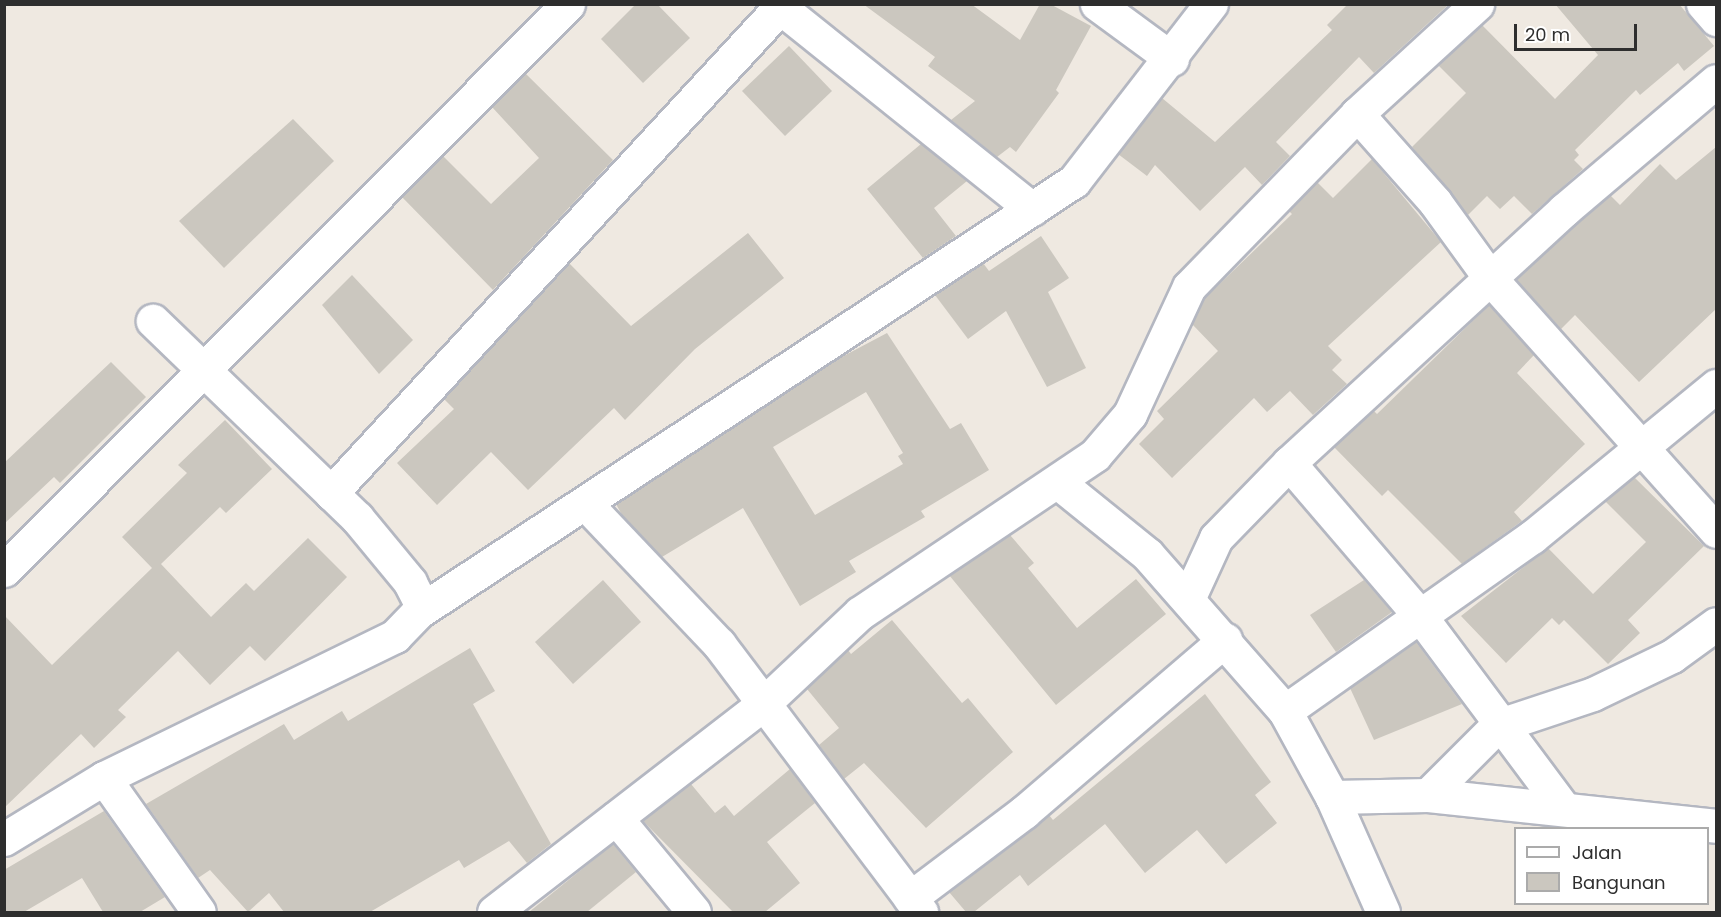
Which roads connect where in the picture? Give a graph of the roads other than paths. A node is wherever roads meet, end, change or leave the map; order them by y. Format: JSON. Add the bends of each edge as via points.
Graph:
{"nodes":[{"id":1,"x":568,"y":4,"type":"edge"},
{"id":2,"x":1097,"y":4,"type":"edge"},
{"id":3,"x":1211,"y":4,"type":"edge"},
{"id":4,"x":1477,"y":4,"type":"edge"},
{"id":5,"x":1703,"y":4,"type":"edge"},
{"id":6,"x":780,"y":6,"type":"edge"},
{"id":7,"x":1716,"y":19,"type":"edge"},
{"id":8,"x":1172,"y":58,"type":"junction"},
{"id":9,"x":1716,"y":81,"type":"edge"},
{"id":10,"x":1357,"y":114,"type":"junction"},
{"id":11,"x":1032,"y":209,"type":"junction"},
{"id":12,"x":1490,"y":278,"type":"junction"},
{"id":13,"x":153,"y":321,"type":"dead end"},
{"id":14,"x":204,"y":371,"type":"junction"},
{"id":15,"x":1716,"y":386,"type":"edge"},
{"id":16,"x":1642,"y":448,"type":"junction"},
{"id":17,"x":1289,"y":463,"type":"junction"},
{"id":18,"x":1059,"y":483,"type":"junction"},
{"id":19,"x":331,"y":493,"type":"junction"},
{"id":20,"x":587,"y":505,"type":"junction"},
{"id":21,"x":1716,"y":531,"type":"edge"},
{"id":22,"x":4,"y":570,"type":"edge"},
{"id":23,"x":1188,"y":599,"type":"junction"},
{"id":24,"x":418,"y":612,"type":"junction"},
{"id":25,"x":1421,"y":617,"type":"junction"},
{"id":26,"x":1716,"y":624,"type":"edge"},
{"id":27,"x":1225,"y":640,"type":"junction"},
{"id":28,"x":762,"y":705,"type":"junction"},
{"id":29,"x":1285,"y":711,"type":"junction"},
{"id":30,"x":1497,"y":726,"type":"junction"},
{"id":31,"x":104,"y":778,"type":"junction"},
{"id":32,"x":1428,"y":795,"type":"junction"},
{"id":33,"x":1332,"y":796,"type":"junction"},
{"id":34,"x":1564,"y":809,"type":"junction"},
{"id":35,"x":616,"y":818,"type":"junction"},
{"id":36,"x":1716,"y":826,"type":"edge"},
{"id":37,"x":4,"y":839,"type":"edge"},
{"id":38,"x":915,"y":905,"type":"edge"},
{"id":39,"x":200,"y":912,"type":"edge"},
{"id":40,"x":494,"y":912,"type":"edge"},
{"id":41,"x":694,"y":912,"type":"edge"},
{"id":42,"x":1383,"y":912,"type":"edge"}],
"edges":[{"from":1,"to":14,"type":"street"},
{"from":2,"to":8,"type":"street"},
{"from":3,"to":8,"type":"street"},
{"from":4,"to":10,"type":"street"},
{"from":5,"to":7,"type":"street"},
{"from":6,"to":11,"type":"street"},
{"from":6,"to":19,"type":"street"},
{"from":8,"to":11,"type":"street","via":[[1091,164]]},
{"from":9,"to":12,"type":"street"},
{"from":10,"to":12,"type":"street","via":[[1436,202]]},
{"from":10,"to":18,"type":"street","via":[[1184,293],[1130,414],[1095,455]]},
{"from":11,"to":20,"type":"street"},
{"from":12,"to":16,"type":"street"},
{"from":12,"to":17,"type":"street"},
{"from":13,"to":14,"type":"street"},
{"from":14,"to":19,"type":"street"},
{"from":14,"to":22,"type":"street"},
{"from":15,"to":16,"type":"street"},
{"from":16,"to":21,"type":"street"},
{"from":16,"to":25,"type":"street"},
{"from":17,"to":23,"type":"street","via":[[1216,538]]},
{"from":17,"to":25,"type":"street"},
{"from":18,"to":23,"type":"street","via":[[1107,517]]},
{"from":18,"to":28,"type":"street","via":[[860,613]]},
{"from":19,"to":24,"type":"street","via":[[410,582],[420,602]]},
{"from":20,"to":24,"type":"street"},
{"from":20,"to":28,"type":"street","via":[[719,644]]},
{"from":23,"to":27,"type":"street"},
{"from":24,"to":31,"type":"street","via":[[395,636]]},
{"from":25,"to":29,"type":"street"},
{"from":25,"to":30,"type":"street"},
{"from":26,"to":30,"type":"street","via":[[1672,656],[1593,694]]},
{"from":27,"to":29,"type":"street"},
{"from":27,"to":38,"type":"street"},
{"from":28,"to":35,"type":"street"},
{"from":28,"to":38,"type":"street"},
{"from":29,"to":33,"type":"street"},
{"from":30,"to":32,"type":"street"},
{"from":30,"to":34,"type":"street"},
{"from":31,"to":37,"type":"street"},
{"from":31,"to":39,"type":"street"},
{"from":32,"to":33,"type":"street"},
{"from":32,"to":34,"type":"street"},
{"from":33,"to":42,"type":"street"},
{"from":34,"to":36,"type":"street"},
{"from":35,"to":40,"type":"street"},
{"from":35,"to":41,"type":"street"}]}
